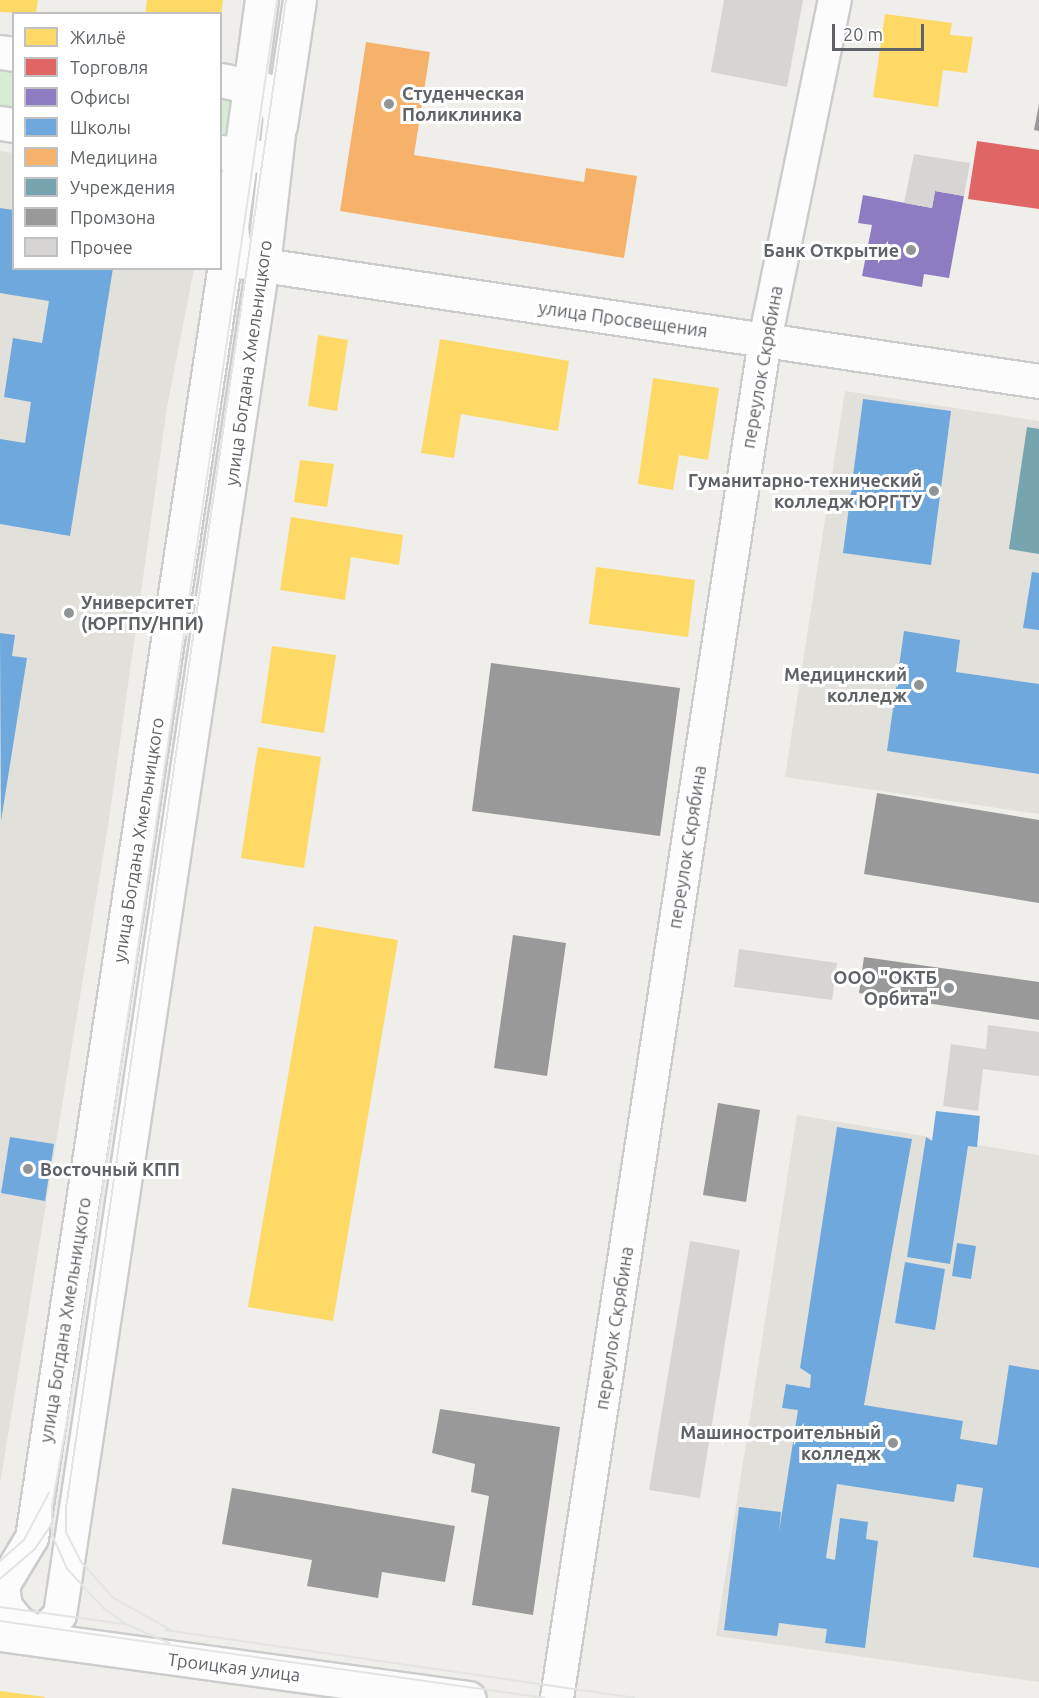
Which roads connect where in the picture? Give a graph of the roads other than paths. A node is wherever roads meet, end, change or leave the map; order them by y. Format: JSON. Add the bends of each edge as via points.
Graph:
{"nodes":[{"id":1,"x":262,"y":0,"type":"edge"},
{"id":2,"x":300,"y":0,"type":"edge"},
{"id":3,"x":835,"y":0,"type":"edge"},
{"id":4,"x":235,"y":82,"type":"edge"},
{"id":5,"x":281,"y":126,"type":"junction"},
{"id":6,"x":231,"y":153,"type":"edge"},
{"id":7,"x":277,"y":159,"type":"junction"},
{"id":8,"x":231,"y":226,"type":"junction"},
{"id":9,"x":226,"y":261,"type":"junction"},
{"id":10,"x":263,"y":265,"type":"junction"},
{"id":11,"x":765,"y":340,"type":"junction"},
{"id":12,"x":1039,"y":381,"type":"edge"},
{"id":13,"x":54,"y":1631,"type":"junction"},
{"id":14,"x":0,"y":1634,"type":"edge"},
{"id":15,"x":469,"y":1698,"type":"edge"},
{"id":16,"x":557,"y":1698,"type":"edge"}],
"edges":[{"from":1,"to":4,"type":"street","name":"улица Богдана Хмельницкого"},
{"from":2,"to":5,"type":"street","name":"улица Богдана Хмельницкого"},
{"from":3,"to":11,"type":"street","name":"переулок Скрябина"},
{"from":4,"to":5,"type":"street","via":[[272,97]]},
{"from":4,"to":6,"type":"street","name":"улица Богдана Хмельницкого"},
{"from":5,"to":7,"type":"street","name":"улица Богдана Хмельницкого"},
{"from":6,"to":7,"type":"street"},
{"from":6,"to":8,"type":"street","name":"улица Богдана Хмельницкого"},
{"from":7,"to":10,"type":"street","name":"улица Богдана Хмельницкого"},
{"from":8,"to":9,"type":"street","name":"улица Богдана Хмельницкого"},
{"from":8,"to":10,"type":"street","name":"улица Просвещения","via":[[237,250]]},
{"from":9,"to":10,"type":"street"},
{"from":9,"to":13,"type":"street","name":"улица Богдана Хмельницкого","via":[[32,1538],[3,1586],[6,1607],[20,1623]]},
{"from":10,"to":11,"type":"street","name":"улица Просвещения"},
{"from":10,"to":13,"type":"street","name":"улица Богдана Хмельницкого"},
{"from":11,"to":12,"type":"street","name":"улица Просвещения"},
{"from":11,"to":16,"type":"street","name":"переулок Скрябина"},
{"from":13,"to":14,"type":"street","name":"Троицкая улица"},
{"from":13,"to":15,"type":"street","name":"Троицкая улица"}]}
